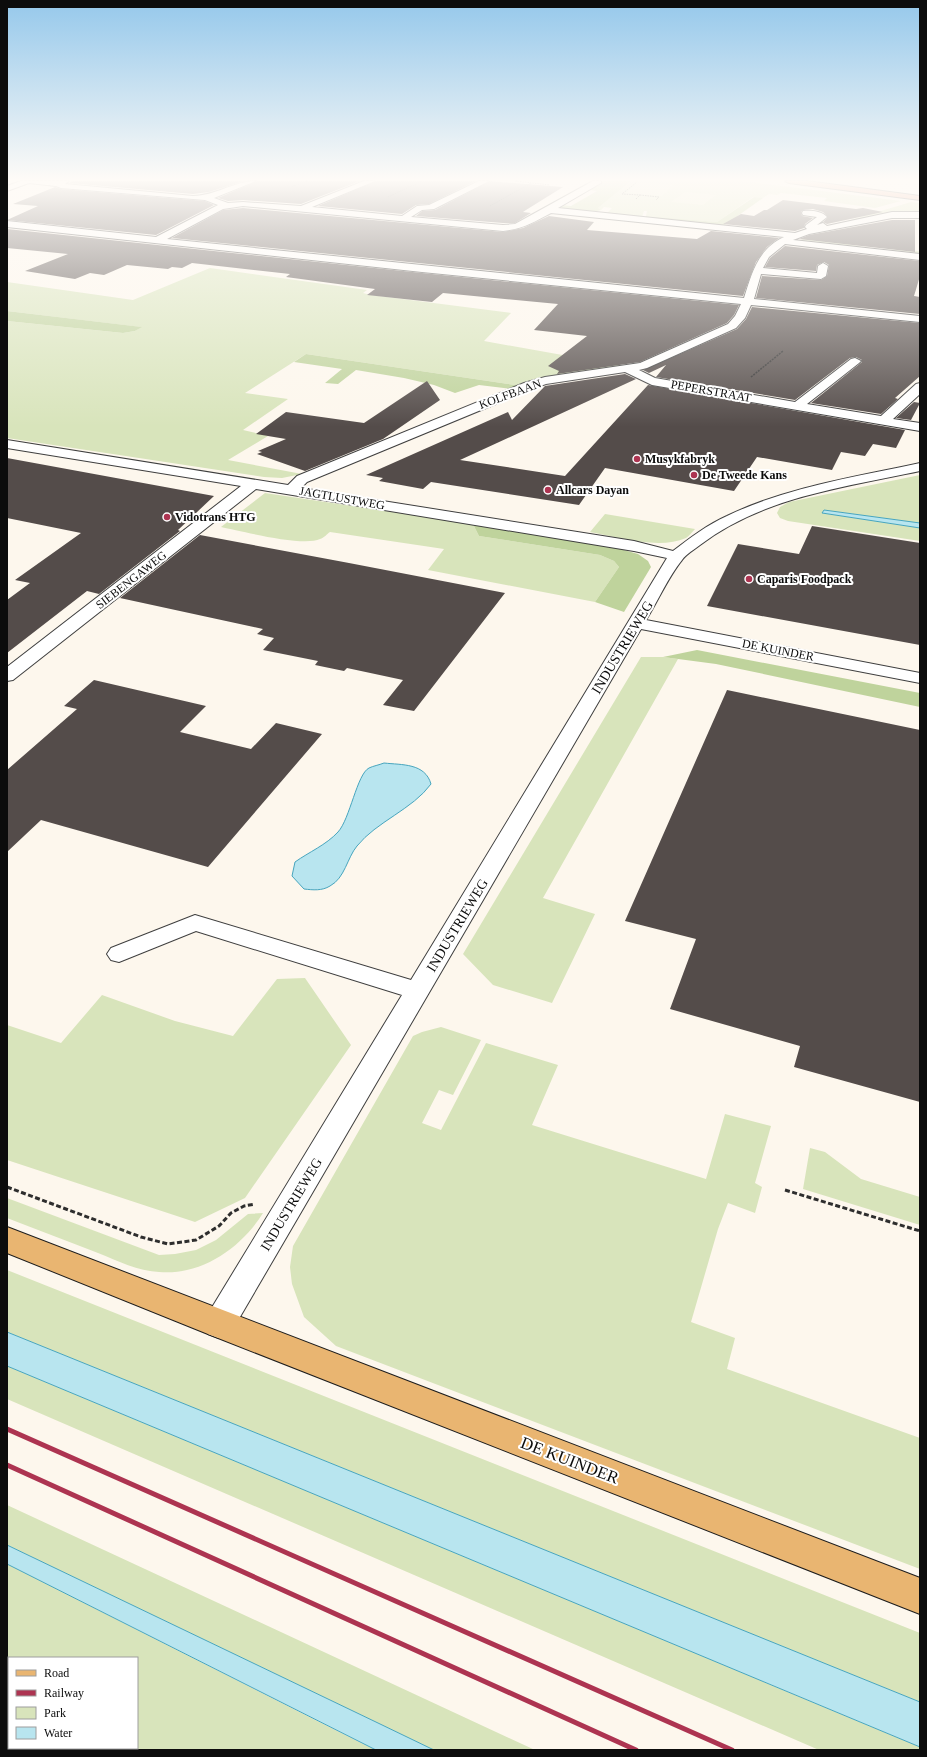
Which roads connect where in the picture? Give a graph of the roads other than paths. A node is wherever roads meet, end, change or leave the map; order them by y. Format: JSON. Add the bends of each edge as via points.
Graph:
{"nodes":[{"id":1,"x":367,"y":263,"type":"edge"},
{"id":2,"x":762,"y":263,"type":"edge"},
{"id":3,"x":822,"y":266,"type":"dead end"},
{"id":4,"x":758,"y":271,"type":"junction"},
{"id":5,"x":748,"y":302,"type":"junction"},
{"id":6,"x":920,"y":319,"type":"edge"},
{"id":7,"x":855,"y":361,"type":"dead end"},
{"id":8,"x":627,"y":368,"type":"junction"},
{"id":9,"x":920,"y":387,"type":"edge"},
{"id":10,"x":797,"y":406,"type":"junction"},
{"id":11,"x":883,"y":421,"type":"junction"},
{"id":12,"x":920,"y":428,"type":"edge"},
{"id":13,"x":7,"y":444,"type":"edge"},
{"id":14,"x":920,"y":467,"type":"edge"},
{"id":15,"x":254,"y":483,"type":"junction"},
{"id":16,"x":291,"y":490,"type":"junction"},
{"id":17,"x":676,"y":556,"type":"junction"},
{"id":18,"x":636,"y":623,"type":"junction"},
{"id":19,"x":7,"y":676,"type":"edge"},
{"id":20,"x":920,"y":678,"type":"edge"},
{"id":21,"x":119,"y":954,"type":"dead end"},
{"id":22,"x":418,"y":991,"type":"junction"},
{"id":23,"x":7,"y":1240,"type":"edge"},
{"id":24,"x":219,"y":1324,"type":"junction"},
{"id":25,"x":920,"y":1596,"type":"edge"}],
"edges":[{"from":1,"to":5,"type":"street"},
{"from":2,"to":4,"type":"street","name":"KOLFBAAN"},
{"from":3,"to":4,"type":"street","via":[[821,276]]},
{"from":4,"to":5,"type":"street","name":"KOLFBAAN"},
{"from":5,"to":6,"type":"street"},
{"from":5,"to":8,"type":"street","name":"KOLFBAAN","via":[[744,313],[732,326],[643,366]]},
{"from":7,"to":10,"type":"street"},
{"from":8,"to":10,"type":"street","name":"PEPERSTRAAT","via":[[652,381]]},
{"from":8,"to":16,"type":"street","name":"KOLFBAAN","via":[[528,386],[302,479]]},
{"from":9,"to":11,"type":"street"},
{"from":10,"to":11,"type":"street","name":"PEPERSTRAAT"},
{"from":11,"to":12,"type":"street","name":"PEPERSTRAAT"},
{"from":13,"to":15,"type":"street","name":"JAGTLUSTWEG"},
{"from":14,"to":17,"type":"street","name":"INDUSTRIEWEG","via":[[822,488],[765,504],[716,526]]},
{"from":15,"to":16,"type":"street","name":"JAGTLUSTWEG"},
{"from":15,"to":19,"type":"street","name":"SIEBENGAWEG"},
{"from":16,"to":17,"type":"street","name":"JAGTLUSTWEG","via":[[634,546]]},
{"from":17,"to":18,"type":"street","name":"INDUSTRIEWEG"},
{"from":18,"to":20,"type":"street","name":"DE KUINDER"},
{"from":18,"to":22,"type":"street","name":"INDUSTRIEWEG"},
{"from":21,"to":22,"type":"street","via":[[195,923]]},
{"from":22,"to":24,"type":"street","name":"INDUSTRIEWEG"},
{"from":23,"to":24,"type":"main road"},
{"from":24,"to":25,"type":"main road","name":"DE KUINDER"}]}
